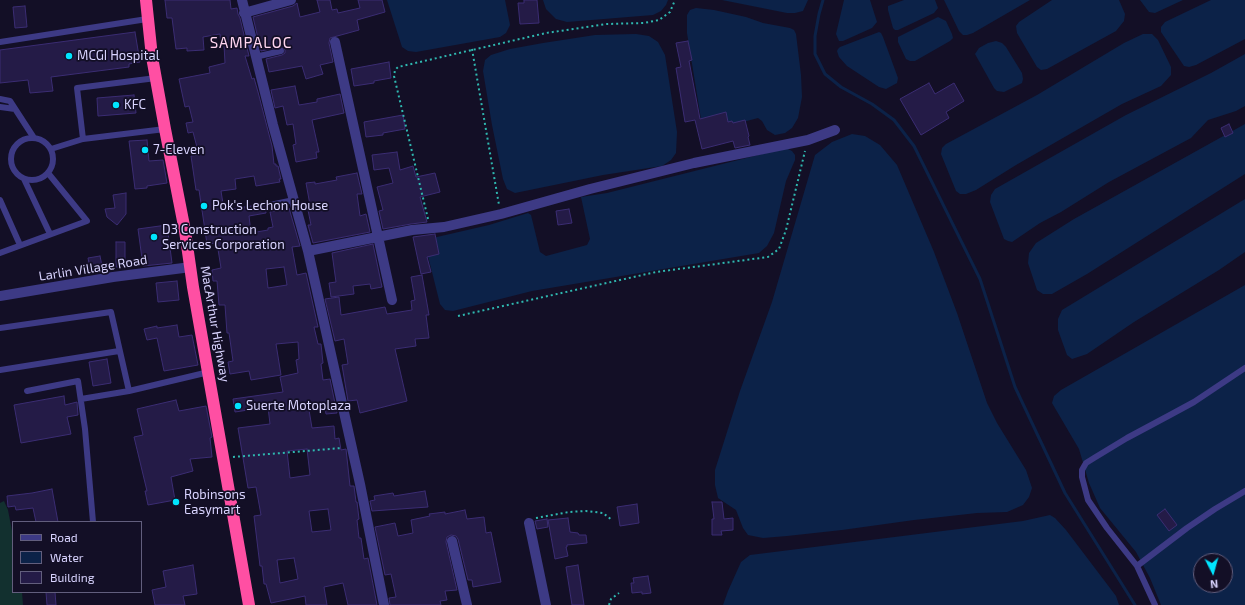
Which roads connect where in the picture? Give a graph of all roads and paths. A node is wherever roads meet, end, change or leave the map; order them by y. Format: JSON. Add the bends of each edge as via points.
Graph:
{"nodes":[{"id":1,"x":146,"y":0,"type":"edge"},
{"id":2,"x":242,"y":0,"type":"edge"},
{"id":3,"x":291,"y":0,"type":"edge"},
{"id":4,"x":675,"y":0,"type":"edge"},
{"id":5,"x":244,"y":13,"type":"junction"},
{"id":6,"x":147,"y":19,"type":"junction"},
{"id":7,"x":335,"y":41,"type":"dead end"},
{"id":8,"x":0,"y":42,"type":"edge"},
{"id":9,"x":472,"y":49,"type":"junction"},
{"id":10,"x":281,"y":51,"type":"dead end"},
{"id":11,"x":255,"y":57,"type":"junction"},
{"id":12,"x":156,"y":78,"type":"junction"},
{"id":13,"x":0,"y":98,"type":"edge"},
{"id":14,"x":0,"y":107,"type":"edge"},
{"id":15,"x":15,"y":109,"type":"junction"},
{"id":16,"x":165,"y":129,"type":"junction"},
{"id":17,"x":835,"y":130,"type":"dead end"},
{"id":18,"x":34,"y":138,"type":"junction"},
{"id":19,"x":83,"y":139,"type":"junction"},
{"id":20,"x":808,"y":140,"type":"junction"},
{"id":21,"x":51,"y":149,"type":"junction"},
{"id":22,"x":48,"y":174,"type":"junction"},
{"id":23,"x":24,"y":179,"type":"junction"},
{"id":24,"x":0,"y":200,"type":"edge"},
{"id":25,"x":294,"y":200,"type":"junction"},
{"id":26,"x":270,"y":205,"type":"dead end"},
{"id":27,"x":501,"y":214,"type":"junction"},
{"id":28,"x":430,"y":228,"type":"junction"},
{"id":29,"x":50,"y":234,"type":"junction"},
{"id":30,"x":378,"y":237,"type":"junction"},
{"id":31,"x":20,"y":245,"type":"junction"},
{"id":32,"x":308,"y":251,"type":"junction"},
{"id":33,"x":0,"y":253,"type":"edge"},
{"id":34,"x":191,"y":267,"type":"junction"},
{"id":35,"x":0,"y":296,"type":"edge"},
{"id":36,"x":392,"y":300,"type":"dead end"},
{"id":37,"x":458,"y":316,"type":"dead end"},
{"id":38,"x":0,"y":328,"type":"edge"},
{"id":39,"x":120,"y":351,"type":"junction"},
{"id":40,"x":1245,"y":368,"type":"edge"},
{"id":41,"x":0,"y":370,"type":"edge"},
{"id":42,"x":209,"y":372,"type":"junction"},
{"id":43,"x":129,"y":391,"type":"junction"},
{"id":44,"x":27,"y":392,"type":"dead end"},
{"id":45,"x":81,"y":399,"type":"junction"},
{"id":46,"x":351,"y":447,"type":"junction"},
{"id":47,"x":224,"y":458,"type":"junction"},
{"id":48,"x":1245,"y":491,"type":"edge"},
{"id":49,"x":612,"y":520,"type":"dead end"},
{"id":50,"x":93,"y":521,"type":"edge"},
{"id":51,"x":529,"y":523,"type":"joint"},
{"id":52,"x":452,"y":541,"type":"dead end"},
{"id":53,"x":1137,"y":566,"type":"junction"},
{"id":54,"x":619,"y":593,"type":"dead end"},
{"id":55,"x":249,"y":605,"type":"edge"},
{"id":56,"x":384,"y":605,"type":"edge"},
{"id":57,"x":467,"y":605,"type":"edge"},
{"id":58,"x":546,"y":605,"type":"edge"},
{"id":59,"x":609,"y":605,"type":"edge"},
{"id":60,"x":1155,"y":605,"type":"edge"}],
"edges":[{"from":1,"to":6,"type":"highway","name":"MacArthur Highway"},
{"from":2,"to":5,"type":"street"},
{"from":3,"to":5,"type":"street"},
{"from":4,"to":9,"type":"path","via":[[670,12],[659,20],[590,26]]},
{"from":5,"to":11,"type":"street"},
{"from":6,"to":8,"type":"lane"},
{"from":6,"to":12,"type":"highway","name":"MacArthur Highway"},
{"from":7,"to":30,"type":"street"},
{"from":9,"to":27,"type":"path"},
{"from":9,"to":28,"type":"path","via":[[398,67],[395,70]]},
{"from":10,"to":11,"type":"lane"},
{"from":11,"to":25,"type":"street"},
{"from":12,"to":16,"type":"highway","name":"MacArthur Highway"},
{"from":12,"to":19,"type":"lane","via":[[77,88]]},
{"from":13,"to":15,"type":"lane","via":[[10,101]]},
{"from":14,"to":15,"type":"lane"},
{"from":15,"to":18,"type":"lane"},
{"from":16,"to":19,"type":"lane"},
{"from":16,"to":34,"type":"highway","name":"MacArthur Highway"},
{"from":17,"to":20,"type":"street"},
{"from":18,"to":21,"type":"lane","via":[[44,142]]},
{"from":18,"to":23,"type":"lane","via":[[20,142],[11,154],[13,169]]},
{"from":19,"to":21,"type":"lane"},
{"from":20,"to":27,"type":"street","via":[[694,163]]},
{"from":20,"to":37,"type":"path","via":[[784,236],[779,249],[768,257],[656,272]]},
{"from":21,"to":22,"type":"lane","via":[[54,159]]},
{"from":22,"to":23,"type":"lane","via":[[40,180]]},
{"from":22,"to":29,"type":"lane","via":[[87,221]]},
{"from":23,"to":29,"type":"lane"},
{"from":24,"to":31,"type":"lane"},
{"from":25,"to":26,"type":"lane"},
{"from":25,"to":32,"type":"street"},
{"from":27,"to":28,"type":"street"},
{"from":28,"to":30,"type":"street"},
{"from":29,"to":31,"type":"lane"},
{"from":30,"to":32,"type":"street"},
{"from":30,"to":36,"type":"street"},
{"from":31,"to":33,"type":"lane"},
{"from":32,"to":46,"type":"street"},
{"from":34,"to":35,"type":"street","name":"Larlin Village Road"},
{"from":34,"to":42,"type":"highway","name":"MacArthur Highway"},
{"from":38,"to":39,"type":"lane","via":[[111,312]]},
{"from":39,"to":41,"type":"lane"},
{"from":39,"to":43,"type":"lane"},
{"from":40,"to":53,"type":"lane","via":[[1188,405],[1086,463],[1082,470],[1088,500]]},
{"from":42,"to":43,"type":"lane"},
{"from":42,"to":47,"type":"highway","name":"MacArthur Highway"},
{"from":43,"to":45,"type":"lane"},
{"from":44,"to":45,"type":"lane","via":[[78,381]]},
{"from":45,"to":50,"type":"lane"},
{"from":46,"to":47,"type":"path"},
{"from":46,"to":56,"type":"street"},
{"from":47,"to":55,"type":"highway","name":"MacArthur Highway"},
{"from":48,"to":53,"type":"lane","via":[[1215,509]]},
{"from":49,"to":51,"type":"path","via":[[603,513],[586,511],[534,518]]},
{"from":51,"to":58,"type":"street"},
{"from":52,"to":57,"type":"street"},
{"from":53,"to":60,"type":"lane"},
{"from":54,"to":59,"type":"path","via":[[611,599]]}]}
